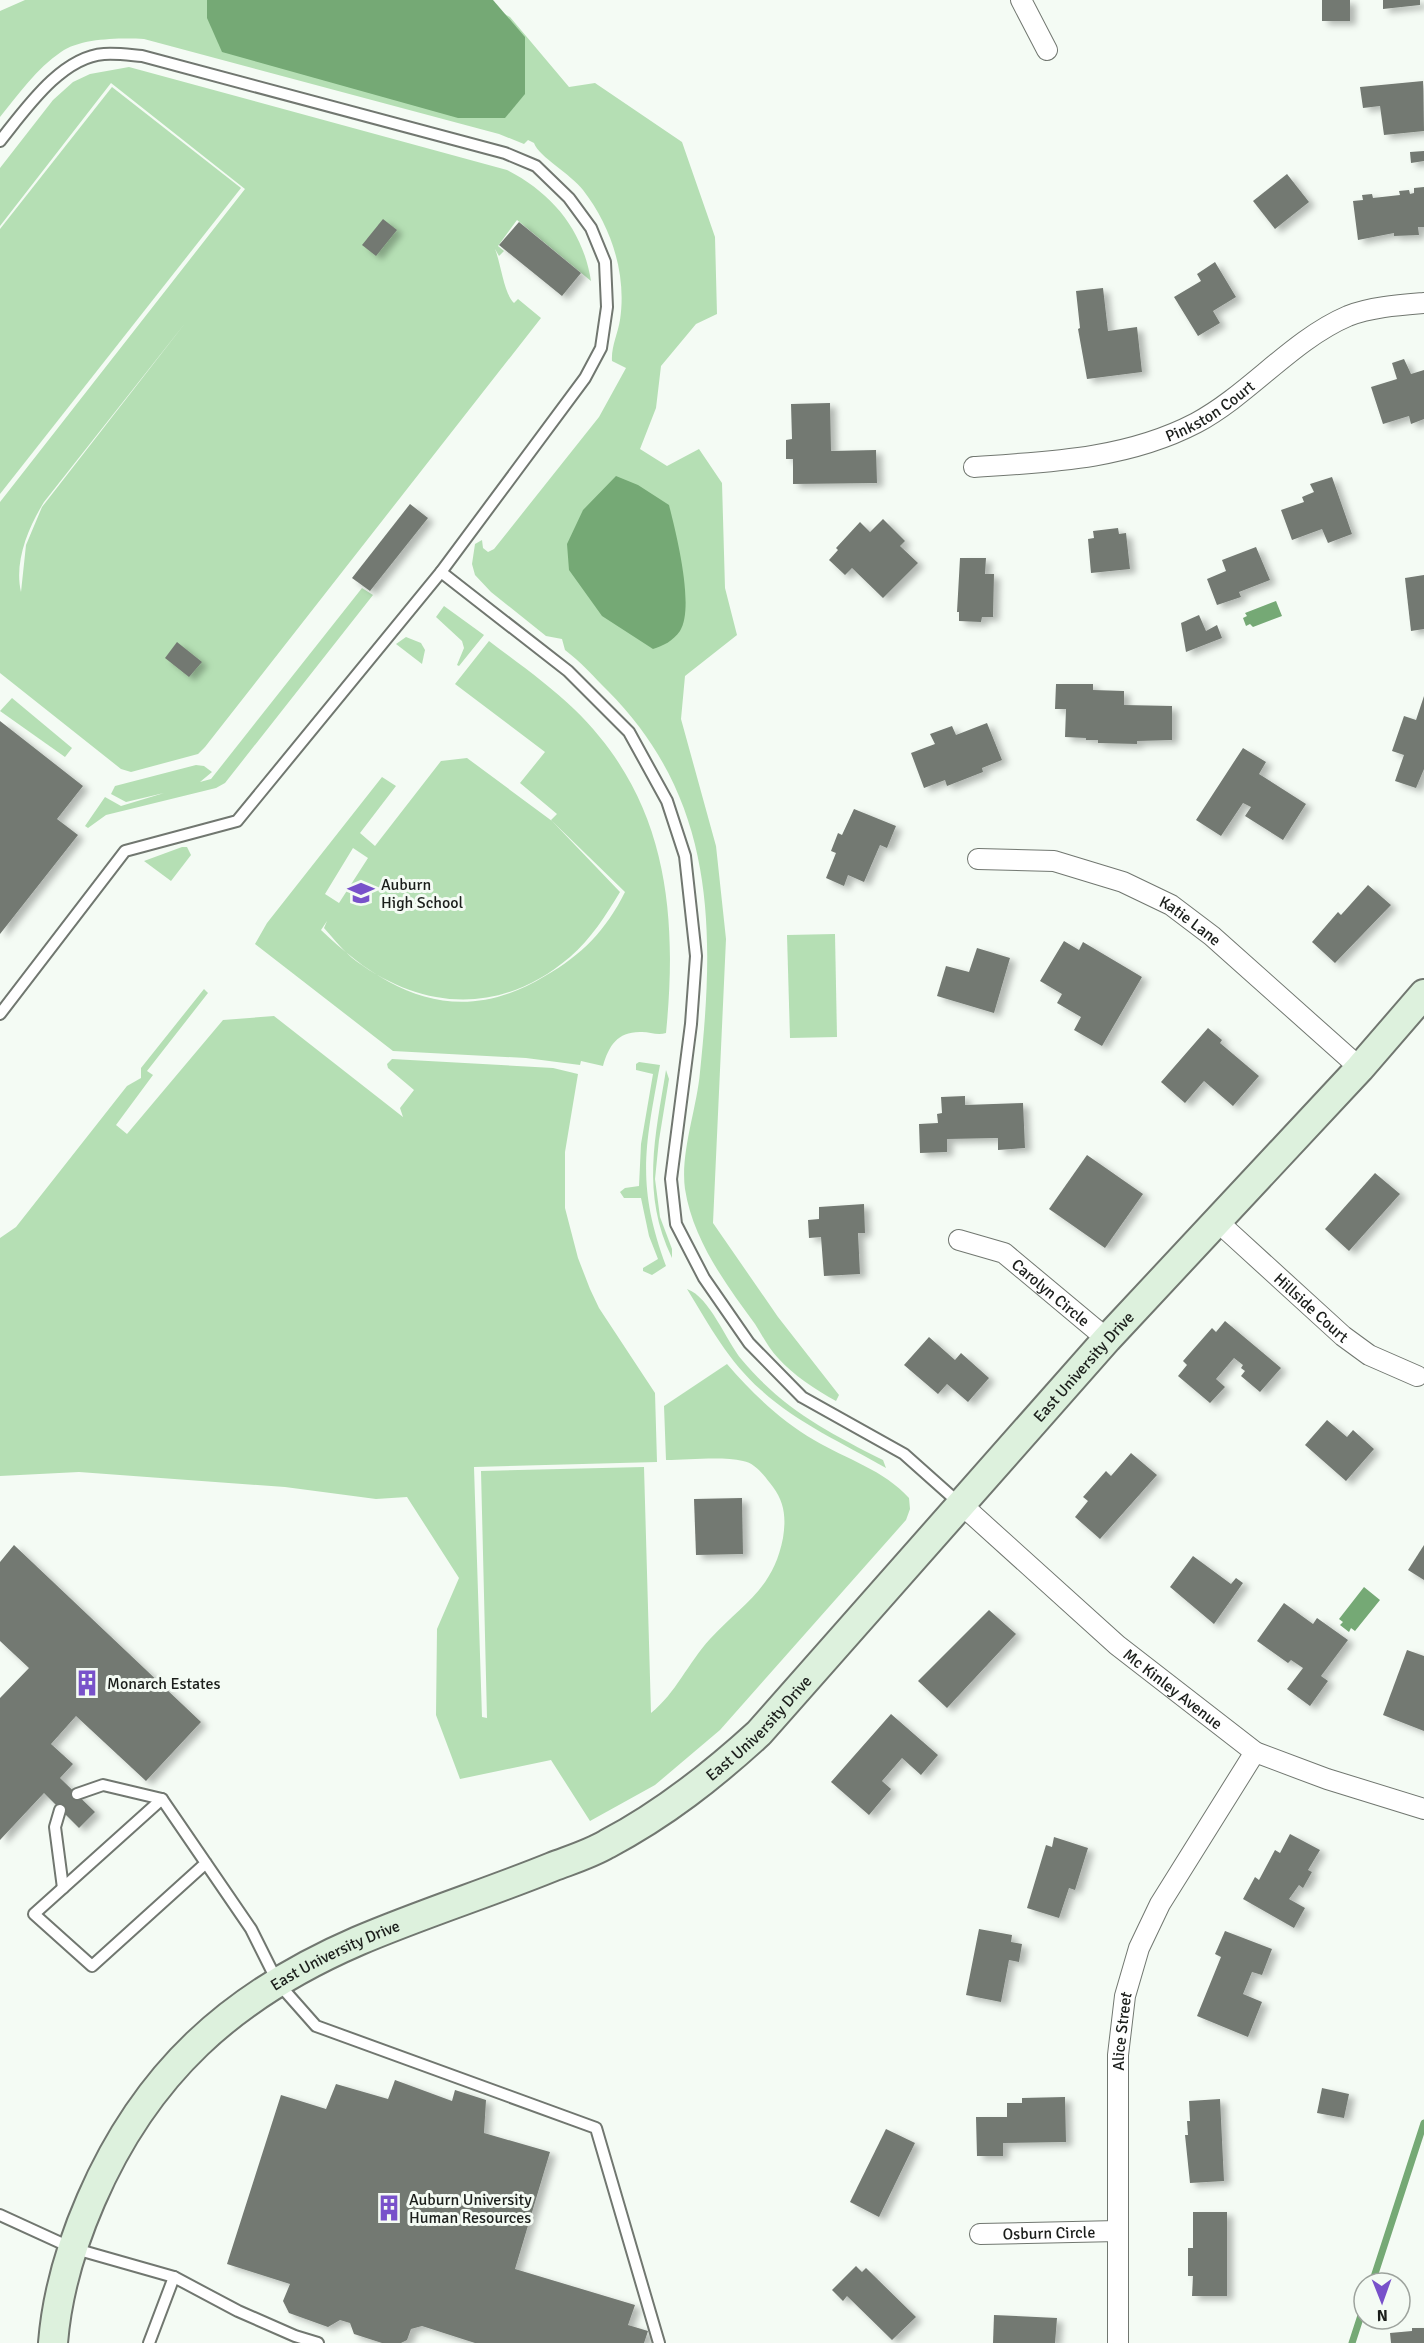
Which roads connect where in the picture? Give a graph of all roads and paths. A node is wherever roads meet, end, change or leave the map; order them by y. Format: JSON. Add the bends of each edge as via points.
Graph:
{"nodes":[{"id":1,"x":1021,"y":0,"type":"edge"},
{"id":2,"x":1047,"y":50,"type":"dead end"},
{"id":3,"x":0,"y":141,"type":"edge"},
{"id":4,"x":1424,"y":303,"type":"edge"},
{"id":5,"x":974,"y":467,"type":"dead end"},
{"id":6,"x":441,"y":572,"type":"junction"},
{"id":7,"x":978,"y":860,"type":"dead end"},
{"id":8,"x":1424,"y":994,"type":"edge"},
{"id":9,"x":0,"y":1014,"type":"edge"},
{"id":10,"x":1360,"y":1068,"type":"junction"},
{"id":11,"x":1217,"y":1221,"type":"junction"},
{"id":12,"x":958,"y":1240,"type":"dead end"},
{"id":13,"x":1107,"y":1339,"type":"junction"},
{"id":14,"x":1417,"y":1376,"type":"dead end"},
{"id":15,"x":962,"y":1505,"type":"junction"},
{"id":16,"x":1255,"y":1752,"type":"junction"},
{"id":17,"x":77,"y":1794,"type":"dead end"},
{"id":18,"x":162,"y":1799,"type":"junction"},
{"id":19,"x":1424,"y":1809,"type":"edge"},
{"id":20,"x":60,"y":1810,"type":"dead end"},
{"id":21,"x":206,"y":1863,"type":"junction"},
{"id":22,"x":63,"y":1888,"type":"junction"},
{"id":23,"x":278,"y":1983,"type":"junction"},
{"id":24,"x":0,"y":2215,"type":"edge"},
{"id":25,"x":1118,"y":2231,"type":"junction"},
{"id":26,"x":980,"y":2234,"type":"dead end"},
{"id":27,"x":72,"y":2248,"type":"junction"},
{"id":28,"x":174,"y":2277,"type":"junction"},
{"id":29,"x":53,"y":2343,"type":"edge"},
{"id":30,"x":149,"y":2343,"type":"edge"},
{"id":31,"x":318,"y":2343,"type":"edge"},
{"id":32,"x":659,"y":2343,"type":"edge"},
{"id":33,"x":1118,"y":2343,"type":"edge"}],
"edges":[{"from":1,"to":2,"type":"street"},
{"from":3,"to":6,"type":"lane","via":[[38,93],[66,69],[102,54],[142,56],[505,153],[536,166],[569,198],[591,228],[605,262],[607,307],[601,348],[585,378]]},
{"from":4,"to":5,"type":"street","name":"Pinkston Court","via":[[1350,315],[1323,328],[1241,394],[1196,423],[1144,444],[1062,461]]},
{"from":6,"to":9,"type":"lane","via":[[237,821],[125,851]]},
{"from":6,"to":15,"type":"lane","via":[[568,671],[629,732],[667,801],[684,856],[696,956],[671,1179],[676,1224],[704,1278],[749,1342],[802,1397],[904,1454]]},
{"from":7,"to":10,"type":"street","name":"Katie Lane","via":[[1054,861],[1124,882],[1171,905],[1212,936]]},
{"from":8,"to":10,"type":"main road","name":"East University Drive"},
{"from":10,"to":11,"type":"main road","name":"East University Drive"},
{"from":11,"to":13,"type":"main road","name":"East University Drive"},
{"from":11,"to":14,"type":"street","name":"Hillside Court","via":[[1343,1336],[1369,1355]]},
{"from":12,"to":13,"type":"street","name":"Carolyn Circle","via":[[1004,1253]]},
{"from":13,"to":15,"type":"main road","name":"East University Drive"},
{"from":15,"to":16,"type":"street","name":"Mc Kinley Avenue","via":[[1117,1645]]},
{"from":15,"to":23,"type":"main road","name":"East University Drive","via":[[759,1733],[676,1804],[606,1845],[357,1942]]},
{"from":16,"to":19,"type":"street","name":"Mc Kinley Avenue"},
{"from":16,"to":25,"type":"street","name":"Alice Street","via":[[1160,1904],[1139,1948],[1125,1996],[1118,2055]]},
{"from":17,"to":18,"type":"lane","via":[[103,1785]]},
{"from":18,"to":21,"type":"lane"},
{"from":18,"to":22,"type":"lane"},
{"from":20,"to":22,"type":"lane","via":[[55,1827]]},
{"from":21,"to":22,"type":"lane","via":[[92,1966],[34,1914]]},
{"from":21,"to":23,"type":"lane","via":[[251,1929]]},
{"from":23,"to":27,"type":"main road","name":"East University Drive","via":[[201,2038],[164,2076],[132,2118],[106,2164]]},
{"from":23,"to":32,"type":"lane","via":[[316,2026],[596,2128]]},
{"from":24,"to":27,"type":"lane"},
{"from":25,"to":26,"type":"street","name":"Osburn Circle"},
{"from":25,"to":33,"type":"street","name":"Alice Street"},
{"from":27,"to":28,"type":"lane"},
{"from":27,"to":29,"type":"main road","name":"East University Drive","via":[[55,2316]]},
{"from":28,"to":30,"type":"lane"},
{"from":28,"to":31,"type":"lane","via":[[238,2311]]}]}
